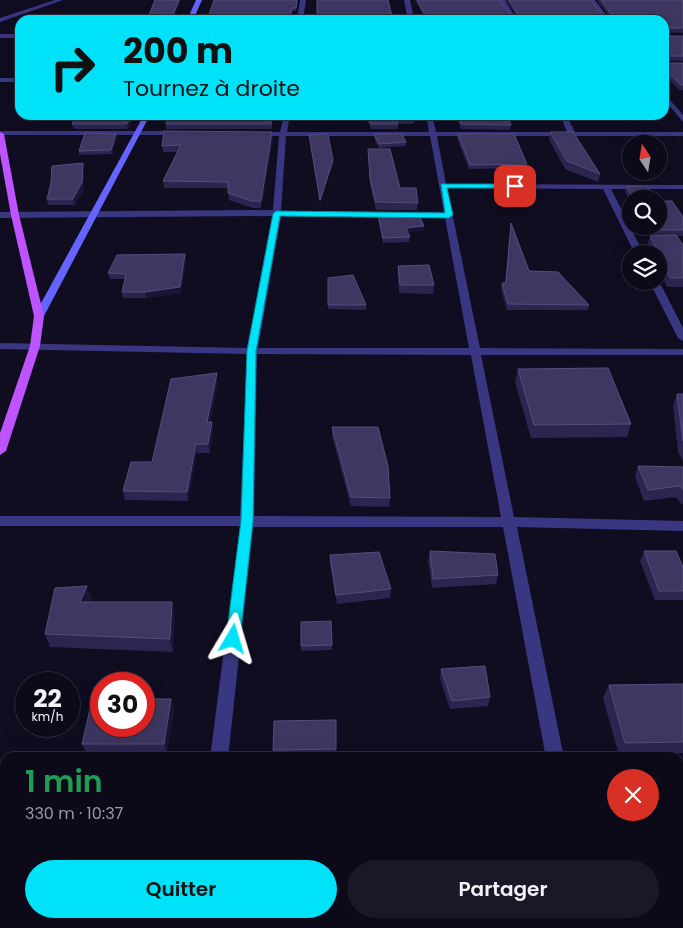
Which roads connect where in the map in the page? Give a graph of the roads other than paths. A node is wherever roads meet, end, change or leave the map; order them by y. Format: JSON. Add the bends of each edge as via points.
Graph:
{"nodes":[{"id":1,"x":60,"y":0,"type":"edge"},
{"id":2,"x":199,"y":0,"type":"edge"},
{"id":3,"x":303,"y":0,"type":"edge"},
{"id":4,"x":407,"y":0,"type":"edge"},
{"id":5,"x":502,"y":0,"type":"edge"},
{"id":6,"x":592,"y":0,"type":"edge"},
{"id":7,"x":192,"y":15,"type":"edge"},
{"id":8,"x":301,"y":15,"type":"edge"},
{"id":9,"x":410,"y":15,"type":"edge"},
{"id":10,"x":511,"y":15,"type":"edge"},
{"id":11,"x":603,"y":15,"type":"edge"},
{"id":12,"x":0,"y":20,"type":"edge"},
{"id":13,"x":0,"y":36,"type":"edge"},
{"id":14,"x":15,"y":36,"type":"edge"},
{"id":15,"x":0,"y":80,"type":"edge"},
{"id":16,"x":15,"y":80,"type":"edge"},
{"id":17,"x":669,"y":102,"type":"edge"},
{"id":18,"x":144,"y":120,"type":"edge"},
{"id":19,"x":286,"y":120,"type":"edge"},
{"id":20,"x":430,"y":120,"type":"edge"},
{"id":21,"x":565,"y":120,"type":"edge"},
{"id":22,"x":683,"y":120,"type":"edge"},
{"id":23,"x":138,"y":133,"type":"junction"},
{"id":24,"x":187,"y":133,"type":"edge"},
{"id":25,"x":0,"y":134,"type":"edge"},
{"id":26,"x":245,"y":134,"type":"edge"},
{"id":27,"x":283,"y":134,"type":"junction"},
{"id":28,"x":433,"y":134,"type":"junction"},
{"id":29,"x":572,"y":134,"type":"junction"},
{"id":30,"x":683,"y":134,"type":"edge"},
{"id":31,"x":443,"y":186,"type":"junction"},
{"id":32,"x":605,"y":186,"type":"junction"},
{"id":33,"x":683,"y":187,"type":"edge"},
{"id":34,"x":93,"y":214,"type":"junction"},
{"id":35,"x":276,"y":214,"type":"junction"},
{"id":36,"x":0,"y":215,"type":"edge"},
{"id":37,"x":15,"y":215,"type":"junction"},
{"id":38,"x":449,"y":215,"type":"junction"},
{"id":39,"x":635,"y":245,"type":"edge"},
{"id":40,"x":659,"y":290,"type":"edge"},
{"id":41,"x":38,"y":316,"type":"junction"},
{"id":42,"x":683,"y":338,"type":"edge"},
{"id":43,"x":0,"y":346,"type":"edge"},
{"id":44,"x":35,"y":346,"type":"junction"},
{"id":45,"x":252,"y":351,"type":"junction"},
{"id":46,"x":476,"y":352,"type":"junction"},
{"id":47,"x":683,"y":352,"type":"edge"},
{"id":48,"x":0,"y":451,"type":"edge"},
{"id":49,"x":0,"y":520,"type":"edge"},
{"id":50,"x":247,"y":521,"type":"junction"},
{"id":51,"x":509,"y":522,"type":"junction"},
{"id":52,"x":683,"y":526,"type":"edge"},
{"id":53,"x":220,"y":752,"type":"edge"},
{"id":54,"x":554,"y":752,"type":"edge"}],
"edges":[{"from":1,"to":12,"type":"street"},
{"from":2,"to":7,"type":"main road"},
{"from":3,"to":8,"type":"street"},
{"from":4,"to":9,"type":"street"},
{"from":5,"to":10,"type":"street"},
{"from":6,"to":11,"type":"street"},
{"from":13,"to":14,"type":"street"},
{"from":15,"to":16,"type":"street"},
{"from":17,"to":22,"type":"street"},
{"from":18,"to":23,"type":"main road"},
{"from":19,"to":27,"type":"street"},
{"from":20,"to":28,"type":"street"},
{"from":21,"to":29,"type":"street"},
{"from":23,"to":24,"type":"street"},
{"from":23,"to":25,"type":"street"},
{"from":23,"to":34,"type":"main road"},
{"from":25,"to":37,"type":"main road"},
{"from":26,"to":27,"type":"street"},
{"from":27,"to":28,"type":"street"},
{"from":27,"to":35,"type":"street"},
{"from":28,"to":29,"type":"street"},
{"from":28,"to":31,"type":"street"},
{"from":29,"to":30,"type":"street"},
{"from":31,"to":32,"type":"street"},
{"from":31,"to":38,"type":"street"},
{"from":32,"to":33,"type":"street"},
{"from":32,"to":39,"type":"street"},
{"from":34,"to":35,"type":"street"},
{"from":34,"to":37,"type":"street"},
{"from":34,"to":41,"type":"main road"},
{"from":35,"to":38,"type":"street"},
{"from":35,"to":45,"type":"street"},
{"from":36,"to":37,"type":"street"},
{"from":37,"to":41,"type":"main road"},
{"from":38,"to":46,"type":"street"},
{"from":40,"to":42,"type":"street"},
{"from":41,"to":44,"type":"main road"},
{"from":43,"to":44,"type":"street"},
{"from":44,"to":45,"type":"street"},
{"from":44,"to":48,"type":"main road"},
{"from":45,"to":46,"type":"street"},
{"from":45,"to":50,"type":"street"},
{"from":46,"to":47,"type":"street"},
{"from":46,"to":51,"type":"street"},
{"from":49,"to":50,"type":"street"},
{"from":50,"to":51,"type":"street"},
{"from":50,"to":53,"type":"street"},
{"from":51,"to":52,"type":"street"},
{"from":51,"to":54,"type":"street"}]}
